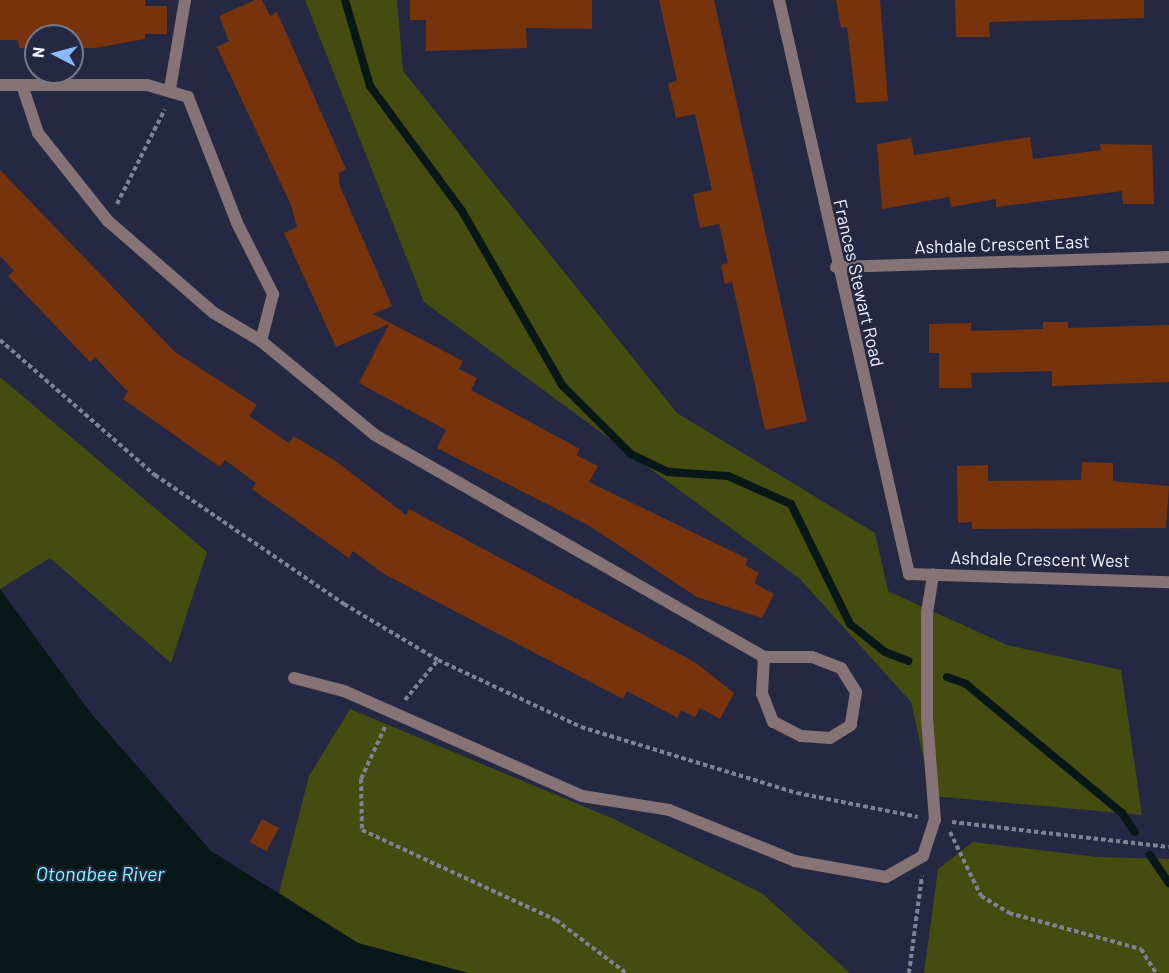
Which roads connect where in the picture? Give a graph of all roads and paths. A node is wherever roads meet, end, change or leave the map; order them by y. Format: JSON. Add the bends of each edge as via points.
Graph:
{"nodes":[{"id":1,"x":185,"y":0,"type":"edge"},
{"id":2,"x":779,"y":0,"type":"edge"},
{"id":3,"x":0,"y":85,"type":"edge"},
{"id":4,"x":21,"y":86,"type":"junction"},
{"id":5,"x":170,"y":89,"type":"junction"},
{"id":6,"x":108,"y":221,"type":"junction"},
{"id":7,"x":1169,"y":257,"type":"edge"},
{"id":8,"x":836,"y":267,"type":"junction"},
{"id":9,"x":0,"y":340,"type":"edge"},
{"id":10,"x":261,"y":341,"type":"junction"},
{"id":11,"x":909,"y":574,"type":"joint"},
{"id":12,"x":933,"y":574,"type":"junction"},
{"id":13,"x":1169,"y":582,"type":"edge"},
{"id":14,"x":764,"y":657,"type":"junction"},
{"id":15,"x":438,"y":660,"type":"junction"},
{"id":16,"x":294,"y":678,"type":"dead end"},
{"id":17,"x":394,"y":714,"type":"junction"},
{"id":18,"x":935,"y":820,"type":"junction"},
{"id":19,"x":1166,"y":847,"type":"edge"},
{"id":20,"x":923,"y":856,"type":"junction"},
{"id":21,"x":626,"y":973,"type":"edge"},
{"id":22,"x":909,"y":973,"type":"edge"},
{"id":23,"x":1156,"y":973,"type":"edge"}],
"edges":[{"from":1,"to":5,"type":"street"},
{"from":2,"to":8,"type":"street","name":"Frances Stewart Road"},
{"from":3,"to":4,"type":"street"},
{"from":4,"to":5,"type":"street"},
{"from":4,"to":6,"type":"street","via":[[38,132]]},
{"from":5,"to":6,"type":"path","via":[[165,110]]},
{"from":5,"to":10,"type":"street","via":[[188,97],[237,223],[273,294]]},
{"from":6,"to":10,"type":"street","via":[[214,314]]},
{"from":7,"to":8,"type":"street","name":"Ashdale Crescent East"},
{"from":8,"to":11,"type":"street","name":"Frances Stewart Road"},
{"from":9,"to":15,"type":"path","via":[[155,475],[344,604]]},
{"from":10,"to":14,"type":"street","via":[[375,435]]},
{"from":11,"to":12,"type":"street","name":"Ashdale Crescent West"},
{"from":12,"to":13,"type":"street","name":"Ashdale Crescent West"},
{"from":12,"to":18,"type":"street","via":[[927,613],[927,719]]},
{"from":14,"to":14,"type":"street","via":[[762,694],[773,722],[801,736],[830,738],[851,725],[856,692],[841,668],[813,657]]},
{"from":15,"to":17,"type":"path"},
{"from":15,"to":18,"type":"path","via":[[581,727],[797,794]]},
{"from":16,"to":17,"type":"street"},
{"from":17,"to":20,"type":"street","via":[[582,796],[669,810],[795,861],[886,877]]},
{"from":17,"to":21,"type":"path","via":[[361,779],[362,830],[556,920]]},
{"from":18,"to":20,"type":"street"},
{"from":19,"to":23,"type":"path","via":[[945,821],[981,896],[1009,913],[1142,948]]},
{"from":20,"to":22,"type":"path"}]}
